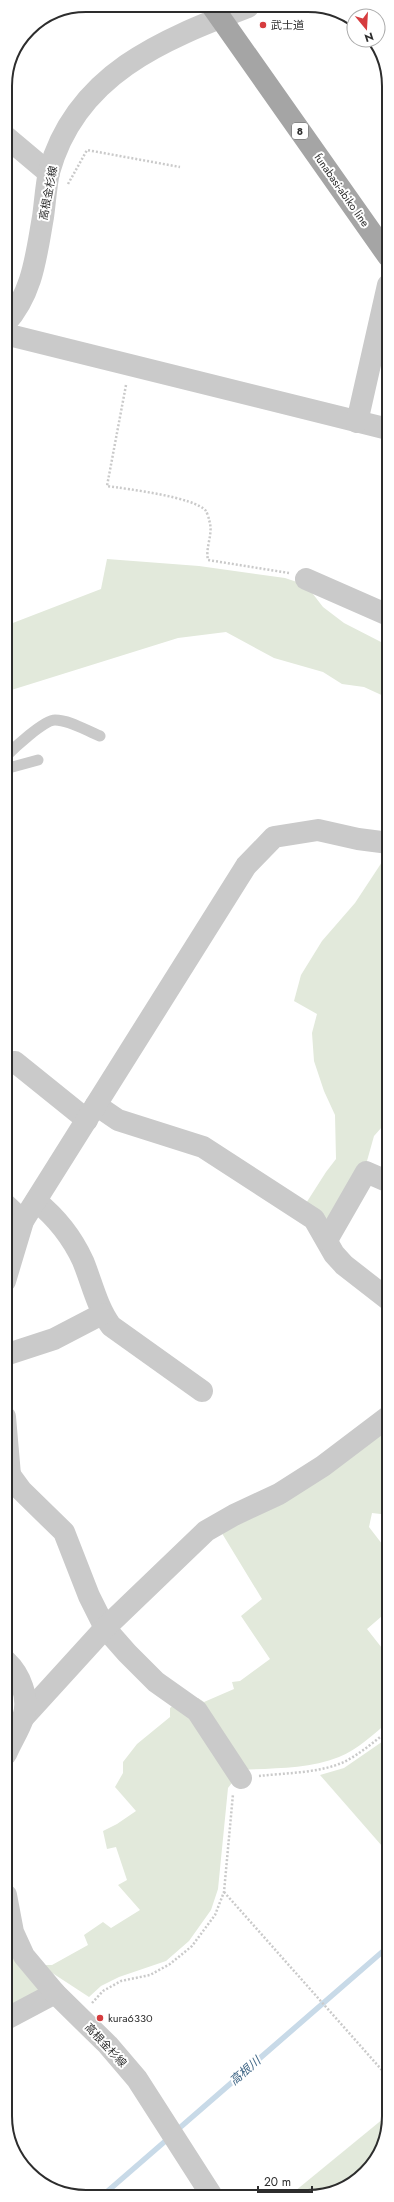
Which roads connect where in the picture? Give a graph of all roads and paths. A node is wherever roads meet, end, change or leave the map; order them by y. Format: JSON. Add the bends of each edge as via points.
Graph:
{"nodes":[{"id":1,"x":216,"y":12,"type":"edge"},
{"id":2,"x":12,"y":142,"type":"edge"},
{"id":3,"x":180,"y":167,"type":"dead end"},
{"id":4,"x":49,"y":173,"type":"junction"},
{"id":5,"x":67,"y":185,"type":"dead end"},
{"id":6,"x":382,"y":247,"type":"edge"},
{"id":7,"x":382,"y":312,"type":"edge"},
{"id":8,"x":12,"y":314,"type":"edge"},
{"id":9,"x":12,"y":336,"type":"edge"},
{"id":10,"x":129,"y":364,"type":"junction"},
{"id":11,"x":357,"y":422,"type":"junction"},
{"id":12,"x":382,"y":428,"type":"edge"},
{"id":13,"x":306,"y":579,"type":"joint"},
{"id":14,"x":382,"y":612,"type":"edge"},
{"id":15,"x":100,"y":736,"type":"dead end"},
{"id":16,"x":12,"y":751,"type":"edge"},
{"id":17,"x":38,"y":760,"type":"dead end"},
{"id":18,"x":12,"y":767,"type":"edge"},
{"id":19,"x":382,"y":842,"type":"edge"},
{"id":20,"x":15,"y":1062,"type":"dead end"},
{"id":21,"x":91,"y":1113,"type":"junction"},
{"id":22,"x":382,"y":1179,"type":"edge"},
{"id":23,"x":36,"y":1201,"type":"junction"},
{"id":24,"x":12,"y":1210,"type":"edge"},
{"id":25,"x":23,"y":1220,"type":"junction"},
{"id":26,"x":327,"y":1240,"type":"junction"},
{"id":27,"x":12,"y":1259,"type":"edge"},
{"id":28,"x":382,"y":1295,"type":"edge"},
{"id":29,"x":102,"y":1314,"type":"junction"},
{"id":30,"x":12,"y":1353,"type":"edge"},
{"id":31,"x":202,"y":1391,"type":"dead end"},
{"id":32,"x":382,"y":1421,"type":"edge"},
{"id":33,"x":12,"y":1481,"type":"edge"},
{"id":34,"x":105,"y":1628,"type":"junction"},
{"id":35,"x":12,"y":1668,"type":"edge"},
{"id":36,"x":23,"y":1718,"type":"junction"},
{"id":37,"x":382,"y":1736,"type":"edge"},
{"id":38,"x":12,"y":1741,"type":"edge"},
{"id":39,"x":241,"y":1778,"type":"junction"},
{"id":40,"x":224,"y":1892,"type":"junction"},
{"id":41,"x":12,"y":1927,"type":"edge"},
{"id":42,"x":55,"y":1993,"type":"junction"},
{"id":43,"x":12,"y":2016,"type":"edge"},
{"id":44,"x":80,"y":2018,"type":"junction"},
{"id":45,"x":382,"y":2070,"type":"edge"},
{"id":46,"x":208,"y":2190,"type":"edge"}],
"edges":[{"from":1,"to":4,"type":"street","name":"高根金杉線","via":[[145,52],[104,83],[80,109],[62,139]]},
{"from":1,"to":6,"type":"main road","name":"funabasi-abiko line","number":"8"},
{"from":2,"to":4,"type":"street"},
{"from":3,"to":5,"type":"path","via":[[87,150]]},
{"from":4,"to":8,"type":"street","name":"高根金杉線","via":[[35,266],[25,294]]},
{"from":7,"to":11,"type":"street"},
{"from":9,"to":10,"type":"street"},
{"from":10,"to":11,"type":"street"},
{"from":10,"to":13,"type":"path","via":[[107,486],[169,496],[206,511],[210,521],[208,560],[288,573]]},
{"from":11,"to":12,"type":"street"},
{"from":13,"to":14,"type":"street"},
{"from":15,"to":16,"type":"lane","via":[[64,721],[54,720]]},
{"from":17,"to":18,"type":"lane"},
{"from":19,"to":21,"type":"street","via":[[318,830],[274,837],[246,866]]},
{"from":20,"to":21,"type":"street"},
{"from":21,"to":23,"type":"street"},
{"from":21,"to":26,"type":"street","via":[[203,1147],[314,1219]]},
{"from":22,"to":26,"type":"street","via":[[366,1172]]},
{"from":23,"to":25,"type":"street"},
{"from":23,"to":29,"type":"street","via":[[66,1230],[82,1260]]},
{"from":24,"to":25,"type":"street"},
{"from":25,"to":27,"type":"street"},
{"from":26,"to":28,"type":"street","via":[[334,1254],[344,1265]]},
{"from":29,"to":30,"type":"street","via":[[54,1339]]},
{"from":29,"to":31,"type":"street","via":[[111,1326]]},
{"from":32,"to":34,"type":"street","via":[[323,1466],[279,1494],[234,1514],[206,1532]]},
{"from":33,"to":34,"type":"street","via":[[64,1532],[89,1596]]},
{"from":34,"to":36,"type":"street"},
{"from":34,"to":39,"type":"street","via":[[156,1682],[197,1711]]},
{"from":35,"to":36,"type":"street","via":[[23,1688]]},
{"from":36,"to":38,"type":"street"},
{"from":37,"to":39,"type":"path","via":[[343,1762],[306,1771]]},
{"from":39,"to":40,"type":"path","via":[[233,1792]]},
{"from":40,"to":44,"type":"path","via":[[215,1915],[192,1946],[170,1964],[150,1975],[121,1981],[103,1991]]},
{"from":40,"to":45,"type":"path"},
{"from":41,"to":42,"type":"street","name":"高根金杉線","via":[[24,1956]]},
{"from":42,"to":43,"type":"street"},
{"from":42,"to":44,"type":"street","name":"高根金杉線"},
{"from":44,"to":46,"type":"street","name":"高根金杉線","via":[[108,2045],[137,2079]]}]}
